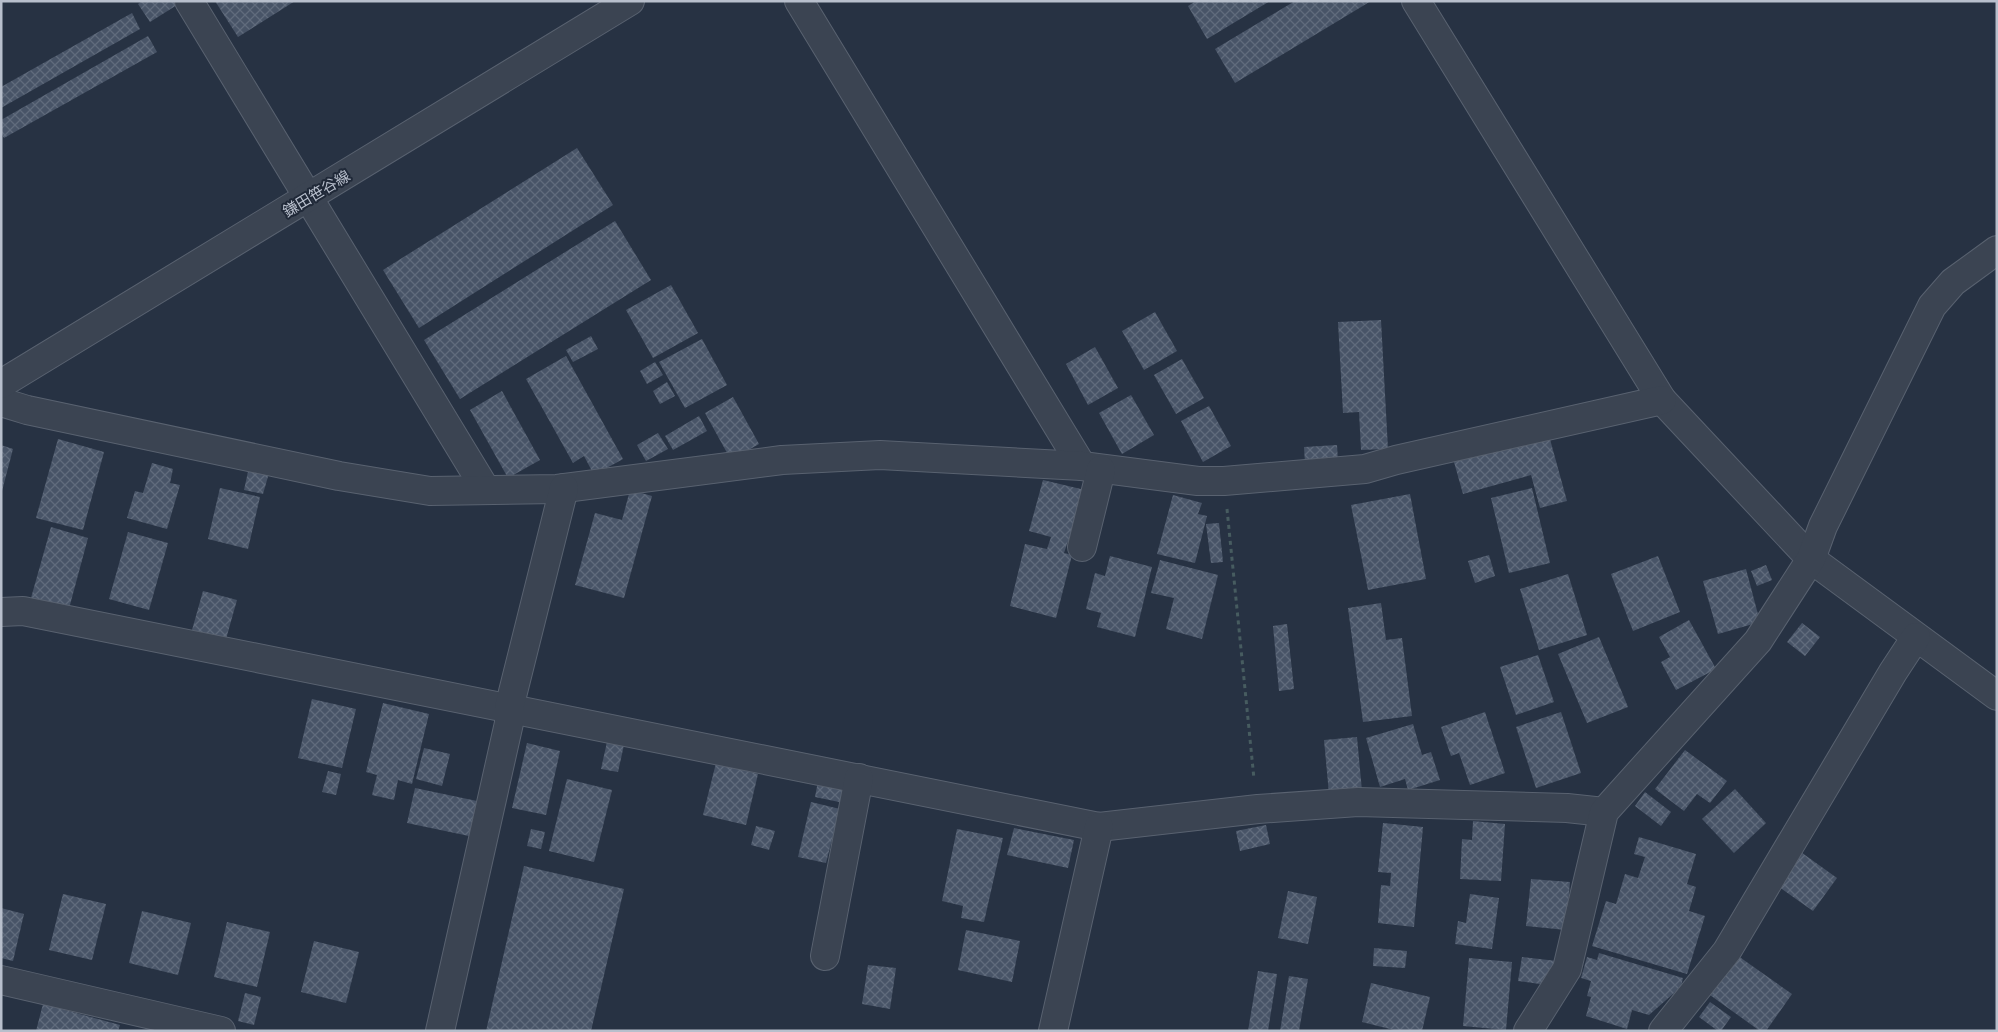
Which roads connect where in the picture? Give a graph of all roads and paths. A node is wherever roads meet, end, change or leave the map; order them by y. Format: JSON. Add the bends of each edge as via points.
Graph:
{"nodes":[{"id":1,"x":189,"y":1,"type":"edge"},
{"id":2,"x":630,"y":1,"type":"edge"},
{"id":3,"x":799,"y":1,"type":"edge"},
{"id":4,"x":1416,"y":1,"type":"edge"},
{"id":5,"x":308,"y":199,"type":"junction"},
{"id":6,"x":1997,"y":250,"type":"edge"},
{"id":7,"x":1,"y":384,"type":"edge"},
{"id":8,"x":1662,"y":400,"type":"junction"},
{"id":9,"x":1,"y":402,"type":"edge"},
{"id":10,"x":1092,"y":468,"type":"junction"},
{"id":11,"x":1224,"y":481,"type":"junction"},
{"id":12,"x":564,"y":488,"type":"junction"},
{"id":13,"x":486,"y":490,"type":"junction"},
{"id":14,"x":1082,"y":547,"type":"dead end"},
{"id":15,"x":1811,"y":559,"type":"junction"},
{"id":16,"x":1,"y":612,"type":"edge"},
{"id":17,"x":1916,"y":637,"type":"junction"},
{"id":18,"x":1997,"y":696,"type":"edge"},
{"id":19,"x":509,"y":708,"type":"junction"},
{"id":20,"x":859,"y":778,"type":"junction"},
{"id":21,"x":1258,"y":809,"type":"junction"},
{"id":22,"x":1604,"y":812,"type":"junction"},
{"id":23,"x":1099,"y":826,"type":"junction"},
{"id":24,"x":825,"y":956,"type":"dead end"},
{"id":25,"x":1,"y":980,"type":"edge"},
{"id":26,"x":222,"y":1031,"type":"edge"},
{"id":27,"x":440,"y":1031,"type":"edge"},
{"id":28,"x":1053,"y":1031,"type":"edge"},
{"id":29,"x":1528,"y":1031,"type":"edge"},
{"id":30,"x":1663,"y":1031,"type":"edge"}],
"edges":[{"from":1,"to":5,"type":"street"},
{"from":2,"to":5,"type":"street","name":"鎌田笹谷線"},
{"from":3,"to":10,"type":"street"},
{"from":4,"to":8,"type":"street"},
{"from":5,"to":7,"type":"street","name":"鎌田笹谷線"},
{"from":5,"to":13,"type":"street"},
{"from":6,"to":15,"type":"street","via":[[1953,282],[1932,306],[1823,526]]},
{"from":8,"to":11,"type":"street","via":[[1365,469]]},
{"from":8,"to":15,"type":"street"},
{"from":9,"to":13,"type":"street","via":[[395,486],[430,491]]},
{"from":10,"to":11,"type":"street","via":[[1198,481]]},
{"from":10,"to":12,"type":"street","via":[[871,456],[782,460]]},
{"from":10,"to":14,"type":"street"},
{"from":11,"to":21,"type":"path"},
{"from":12,"to":13,"type":"street"},
{"from":12,"to":19,"type":"street"},
{"from":15,"to":17,"type":"street"},
{"from":15,"to":22,"type":"street","via":[[1758,641]]},
{"from":16,"to":19,"type":"street","via":[[23,610]]},
{"from":17,"to":18,"type":"street"},
{"from":17,"to":30,"type":"street","via":[[1727,951]]},
{"from":19,"to":20,"type":"street"},
{"from":19,"to":27,"type":"street","via":[[509,723]]},
{"from":20,"to":23,"type":"street"},
{"from":20,"to":24,"type":"street"},
{"from":21,"to":22,"type":"street","via":[[1358,802],[1568,808]]},
{"from":21,"to":23,"type":"street"},
{"from":22,"to":29,"type":"street","via":[[1568,969]]},
{"from":23,"to":28,"type":"street"},
{"from":25,"to":26,"type":"street"}]}
